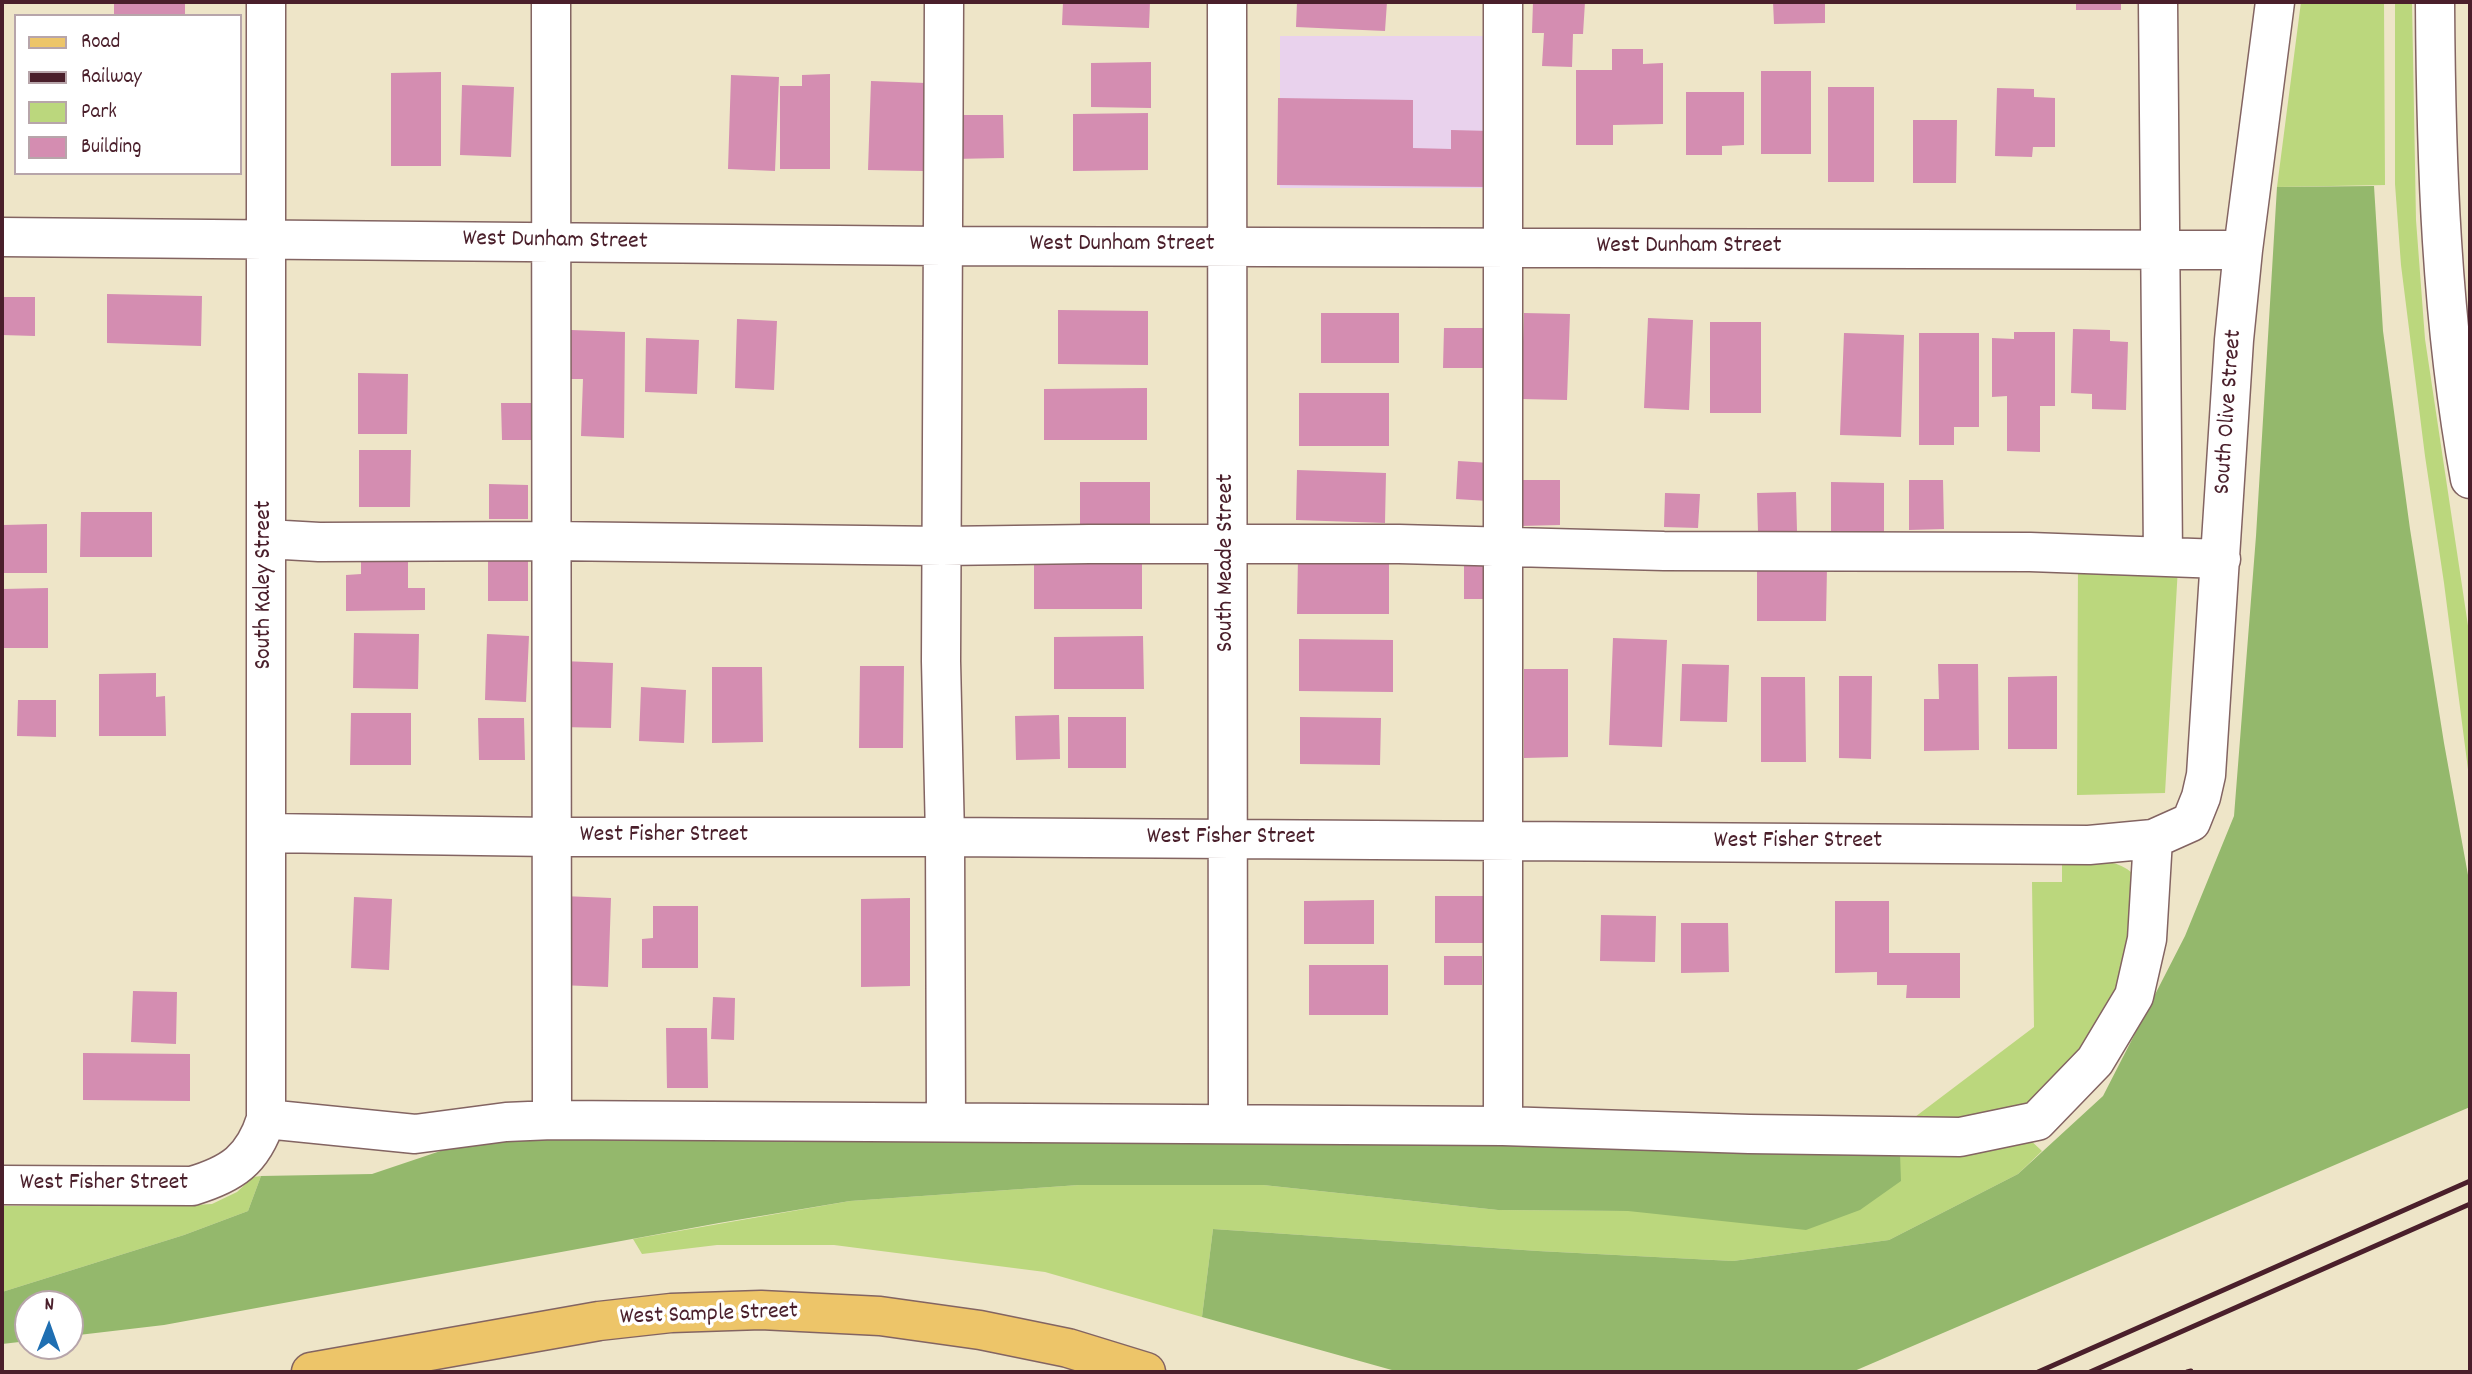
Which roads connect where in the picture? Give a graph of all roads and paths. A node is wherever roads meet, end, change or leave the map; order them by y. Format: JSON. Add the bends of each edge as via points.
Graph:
{"nodes":[{"id":1,"x":266,"y":2,"type":"edge"},
{"id":2,"x":551,"y":2,"type":"edge"},
{"id":3,"x":944,"y":2,"type":"edge"},
{"id":4,"x":1227,"y":2,"type":"edge"},
{"id":5,"x":1503,"y":2,"type":"edge"},
{"id":6,"x":2158,"y":2,"type":"edge"},
{"id":7,"x":2275,"y":2,"type":"edge"},
{"id":8,"x":2435,"y":2,"type":"edge"},
{"id":9,"x":2,"y":237,"type":"edge"},
{"id":10,"x":265,"y":239,"type":"junction"},
{"id":11,"x":550,"y":242,"type":"junction"},
{"id":12,"x":942,"y":246,"type":"junction"},
{"id":13,"x":1227,"y":247,"type":"junction"},
{"id":14,"x":1504,"y":248,"type":"junction"},
{"id":15,"x":2160,"y":250,"type":"junction"},
{"id":16,"x":2243,"y":250,"type":"junction"},
{"id":17,"x":2470,"y":479,"type":"edge"},
{"id":18,"x":267,"y":539,"type":"junction"},
{"id":19,"x":552,"y":541,"type":"junction"},
{"id":20,"x":1228,"y":545,"type":"junction"},
{"id":21,"x":942,"y":546,"type":"junction"},
{"id":22,"x":1504,"y":547,"type":"junction"},
{"id":23,"x":2163,"y":556,"type":"junction"},
{"id":24,"x":2221,"y":559,"type":"junction"},
{"id":25,"x":2191,"y":822,"type":"joint"},
{"id":26,"x":267,"y":833,"type":"junction"},
{"id":27,"x":551,"y":837,"type":"junction"},
{"id":28,"x":946,"y":837,"type":"junction"},
{"id":29,"x":1228,"y":839,"type":"junction"},
{"id":30,"x":2153,"y":839,"type":"junction"},
{"id":31,"x":1504,"y":840,"type":"junction"},
{"id":32,"x":266,"y":1119,"type":"junction"},
{"id":33,"x":552,"y":1120,"type":"junction"},
{"id":34,"x":946,"y":1121,"type":"junction"},
{"id":35,"x":1228,"y":1124,"type":"junction"},
{"id":36,"x":1503,"y":1126,"type":"junction"},
{"id":37,"x":242,"y":1162,"type":"joint"},
{"id":38,"x":2,"y":1185,"type":"edge"},
{"id":39,"x":311,"y":1372,"type":"edge"},
{"id":40,"x":1146,"y":1372,"type":"edge"}],
"edges":[{"from":1,"to":10,"type":"street","name":"South Kaley Street"},
{"from":2,"to":11,"type":"street"},
{"from":3,"to":12,"type":"street"},
{"from":4,"to":13,"type":"street","name":"South Meade Street"},
{"from":5,"to":14,"type":"street"},
{"from":6,"to":15,"type":"street"},
{"from":7,"to":16,"type":"street","name":"South Olive Street"},
{"from":8,"to":17,"type":"street","via":[[2444,289]]},
{"from":9,"to":10,"type":"street","name":"West Dunham Street"},
{"from":10,"to":11,"type":"street","name":"West Dunham Street"},
{"from":10,"to":18,"type":"street","name":"South Kaley Street"},
{"from":11,"to":12,"type":"street","name":"West Dunham Street"},
{"from":11,"to":19,"type":"street"},
{"from":12,"to":13,"type":"street","name":"West Dunham Street"},
{"from":12,"to":21,"type":"street"},
{"from":13,"to":14,"type":"street","name":"West Dunham Street"},
{"from":13,"to":20,"type":"street","name":"South Meade Street"},
{"from":14,"to":15,"type":"street","name":"West Dunham Street"},
{"from":14,"to":22,"type":"street"},
{"from":15,"to":16,"type":"street","name":"West Dunham Street"},
{"from":15,"to":23,"type":"street"},
{"from":16,"to":24,"type":"street","name":"South Olive Street"},
{"from":18,"to":19,"type":"street"},
{"from":18,"to":26,"type":"street","name":"South Kaley Street"},
{"from":19,"to":21,"type":"street"},
{"from":19,"to":27,"type":"street"},
{"from":20,"to":21,"type":"street"},
{"from":20,"to":22,"type":"street"},
{"from":20,"to":29,"type":"street","name":"South Meade Street"},
{"from":21,"to":28,"type":"street"},
{"from":22,"to":23,"type":"street"},
{"from":22,"to":31,"type":"street"},
{"from":23,"to":24,"type":"street"},
{"from":24,"to":25,"type":"street","name":"South Olive Street","via":[[2206,775]]},
{"from":25,"to":30,"type":"street","name":"West Fisher Street"},
{"from":26,"to":27,"type":"street","name":"West Fisher Street"},
{"from":26,"to":32,"type":"street","name":"South Kaley Street"},
{"from":27,"to":28,"type":"street","name":"West Fisher Street"},
{"from":27,"to":33,"type":"street"},
{"from":28,"to":29,"type":"street","name":"West Fisher Street"},
{"from":28,"to":34,"type":"street"},
{"from":29,"to":31,"type":"street","name":"West Fisher Street"},
{"from":29,"to":35,"type":"street","name":"South Meade Street"},
{"from":30,"to":31,"type":"street","name":"West Fisher Street","via":[[2089,845]]},
{"from":30,"to":36,"type":"street","via":[[2147,939],[2134,996],[2095,1061],[2037,1121],[1960,1137]]},
{"from":31,"to":36,"type":"street"},
{"from":32,"to":33,"type":"street","via":[[415,1134]]},
{"from":32,"to":37,"type":"street","name":"South Kaley Street","via":[[260,1137]]},
{"from":33,"to":34,"type":"street"},
{"from":34,"to":35,"type":"street"},
{"from":35,"to":36,"type":"street"},
{"from":37,"to":38,"type":"street","name":"West Fisher Street","via":[[219,1178],[192,1186]]},
{"from":39,"to":40,"type":"main road","name":"West Sample Street","via":[[599,1321],[761,1310],[880,1317],[980,1330],[1068,1348]]}]}
